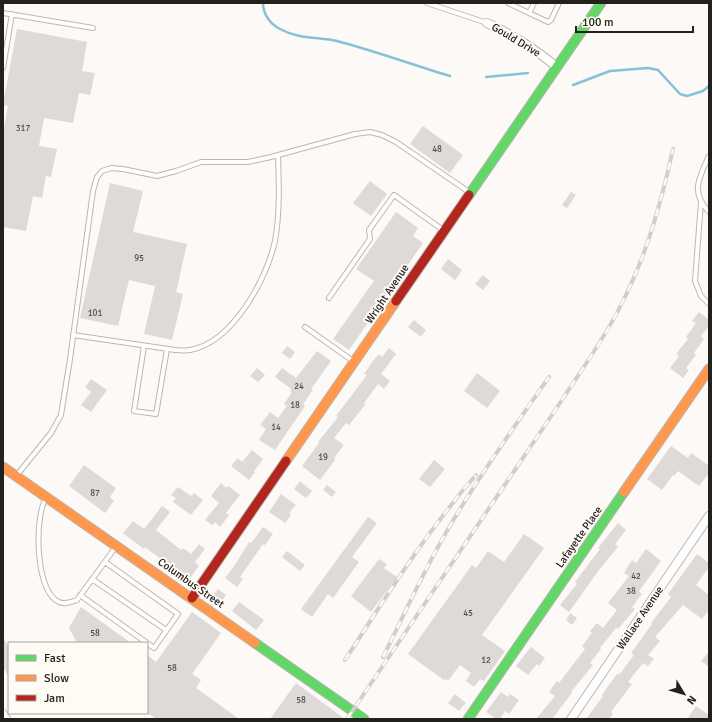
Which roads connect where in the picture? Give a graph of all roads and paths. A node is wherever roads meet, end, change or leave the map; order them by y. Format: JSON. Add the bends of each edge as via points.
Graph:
{"nodes":[{"id":1,"x":427,"y":3,"type":"edge"},
{"id":2,"x":508,"y":3,"type":"edge"},
{"id":3,"x":534,"y":3,"type":"edge"},
{"id":4,"x":558,"y":3,"type":"edge"},
{"id":5,"x":601,"y":3,"type":"edge"},
{"id":6,"x":434,"y":4,"type":"edge"},
{"id":7,"x":3,"y":13,"type":"edge"},
{"id":8,"x":529,"y":13,"type":"junction"},
{"id":9,"x":12,"y":14,"type":"junction"},
{"id":10,"x":487,"y":23,"type":"joint"},
{"id":11,"x":93,"y":28,"type":"dead end"},
{"id":12,"x":558,"y":67,"type":"junction"},
{"id":13,"x":3,"y":68,"type":"edge"},
{"id":14,"x":278,"y":156,"type":"junction"},
{"id":15,"x":709,"y":156,"type":"edge"},
{"id":16,"x":471,"y":193,"type":"junction"},
{"id":17,"x":701,"y":202,"type":"junction"},
{"id":18,"x":709,"y":212,"type":"edge"},
{"id":19,"x":446,"y":231,"type":"junction"},
{"id":20,"x":329,"y":298,"type":"dead end"},
{"id":21,"x":709,"y":304,"type":"edge"},
{"id":22,"x":305,"y":327,"type":"dead end"},
{"id":23,"x":73,"y":335,"type":"junction"},
{"id":24,"x":144,"y":346,"type":"junction"},
{"id":25,"x":167,"y":349,"type":"junction"},
{"id":26,"x":355,"y":362,"type":"junction"},
{"id":27,"x":709,"y":369,"type":"edge"},
{"id":28,"x":3,"y":467,"type":"edge"},
{"id":29,"x":16,"y":476,"type":"junction"},
{"id":30,"x":46,"y":497,"type":"junction"},
{"id":31,"x":709,"y":516,"type":"edge"},
{"id":32,"x":117,"y":546,"type":"junction"},
{"id":33,"x":104,"y":562,"type":"junction"},
{"id":34,"x":92,"y":579,"type":"junction"},
{"id":35,"x":80,"y":595,"type":"junction"},
{"id":36,"x":192,"y":598,"type":"junction"},
{"id":37,"x":166,"y":630,"type":"junction"},
{"id":38,"x":146,"y":642,"type":"edge"},
{"id":39,"x":148,"y":644,"type":"edge"},
{"id":40,"x":3,"y":714,"type":"edge"},
{"id":41,"x":6,"y":719,"type":"edge"},
{"id":42,"x":364,"y":719,"type":"edge"},
{"id":43,"x":468,"y":719,"type":"edge"},
{"id":44,"x":571,"y":719,"type":"edge"}],
"edges":[{"from":1,"to":6,"type":"lane","name":"Gould Drive"},
{"from":2,"to":8,"type":"lane"},
{"from":3,"to":8,"type":"lane"},
{"from":4,"to":8,"type":"lane","via":[[548,22]]},
{"from":5,"to":12,"type":"street","name":"Wright Avenue"},
{"from":6,"to":10,"type":"lane","name":"Gould Drive"},
{"from":7,"to":9,"type":"lane"},
{"from":9,"to":11,"type":"lane"},
{"from":9,"to":13,"type":"lane"},
{"from":10,"to":12,"type":"street","name":"Gould Drive","via":[[532,47]]},
{"from":12,"to":16,"type":"street","name":"Wright Avenue"},
{"from":14,"to":16,"type":"lane","via":[[370,132],[396,142]]},
{"from":14,"to":23,"type":"lane","via":[[248,162],[201,162],[157,176],[123,169],[111,168],[102,171],[97,177],[93,191]]},
{"from":14,"to":25,"type":"lane","via":[[280,191],[275,241],[258,288],[234,322],[216,339],[190,350]]},
{"from":15,"to":17,"type":"lane","via":[[698,183]]},
{"from":16,"to":19,"type":"street","name":"Wright Avenue"},
{"from":17,"to":18,"type":"lane"},
{"from":17,"to":21,"type":"lane","via":[[695,281],[701,296]]},
{"from":19,"to":20,"type":"lane","via":[[394,195],[369,230],[370,239]]},
{"from":19,"to":26,"type":"street","name":"Wright Avenue"},
{"from":22,"to":26,"type":"lane"},
{"from":23,"to":24,"type":"lane"},
{"from":23,"to":29,"type":"lane","via":[[61,415],[51,433]]},
{"from":24,"to":25,"type":"lane"},
{"from":24,"to":25,"type":"lane","via":[[134,411],[156,414]]},
{"from":26,"to":36,"type":"street","name":"Wright Avenue"},
{"from":27,"to":43,"type":"street","name":"Lafayette Place"},
{"from":28,"to":29,"type":"street","name":"Columbus Street"},
{"from":29,"to":30,"type":"street","name":"Columbus Street"},
{"from":30,"to":32,"type":"street","name":"Columbus Street"},
{"from":30,"to":35,"type":"lane","via":[[42,504],[38,529],[44,583],[54,599],[60,603],[77,600]]},
{"from":31,"to":44,"type":"street","name":"Wallace Avenue"},
{"from":32,"to":33,"type":"lane"},
{"from":32,"to":36,"type":"street","name":"Columbus Street"},
{"from":33,"to":34,"type":"lane"},
{"from":33,"to":37,"type":"lane","via":[[178,614]]},
{"from":34,"to":35,"type":"lane"},
{"from":34,"to":37,"type":"lane"},
{"from":35,"to":38,"type":"lane"},
{"from":36,"to":42,"type":"street","name":"Columbus Street"},
{"from":37,"to":39,"type":"lane","via":[[154,648]]},
{"from":40,"to":41,"type":"street"}]}
